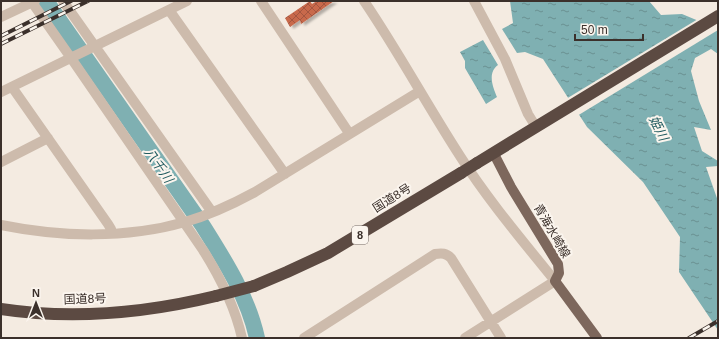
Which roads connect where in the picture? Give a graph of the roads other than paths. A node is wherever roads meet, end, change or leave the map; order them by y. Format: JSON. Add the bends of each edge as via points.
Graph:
{"nodes":[{"id":1,"x":63,"y":1,"type":"edge"},
{"id":2,"x":187,"y":1,"type":"edge"},
{"id":3,"x":261,"y":1,"type":"edge"},
{"id":4,"x":364,"y":1,"type":"edge"},
{"id":5,"x":474,"y":1,"type":"edge"},
{"id":6,"x":33,"y":2,"type":"edge"},
{"id":7,"x":169,"y":10,"type":"junction"},
{"id":8,"x":718,"y":16,"type":"edge"},
{"id":9,"x":1,"y":17,"type":"edge"},
{"id":10,"x":94,"y":46,"type":"junction"},
{"id":11,"x":71,"y":58,"type":"junction"},
{"id":12,"x":12,"y":86,"type":"junction"},
{"id":13,"x":420,"y":91,"type":"junction"},
{"id":14,"x":1,"y":92,"type":"edge"},
{"id":15,"x":540,"y":125,"type":"junction"},
{"id":16,"x":349,"y":134,"type":"junction"},
{"id":17,"x":48,"y":138,"type":"junction"},
{"id":18,"x":494,"y":154,"type":"junction"},
{"id":19,"x":1,"y":162,"type":"edge"},
{"id":20,"x":284,"y":174,"type":"junction"},
{"id":21,"x":212,"y":212,"type":"junction"},
{"id":22,"x":184,"y":222,"type":"junction"},
{"id":23,"x":1,"y":226,"type":"edge"},
{"id":24,"x":112,"y":233,"type":"junction"},
{"id":25,"x":555,"y":280,"type":"junction"},
{"id":26,"x":1,"y":309,"type":"edge"},
{"id":27,"x":490,"y":321,"type":"junction"},
{"id":28,"x":242,"y":338,"type":"edge"},
{"id":29,"x":304,"y":338,"type":"edge"},
{"id":30,"x":465,"y":338,"type":"edge"},
{"id":31,"x":501,"y":338,"type":"edge"},
{"id":32,"x":597,"y":338,"type":"edge"}],
"edges":[{"from":1,"to":10,"type":"street"},
{"from":2,"to":7,"type":"street"},
{"from":3,"to":16,"type":"street"},
{"from":4,"to":13,"type":"street"},
{"from":5,"to":15,"type":"street","via":[[508,65],[528,114]]},
{"from":6,"to":9,"type":"street"},
{"from":6,"to":11,"type":"street"},
{"from":7,"to":10,"type":"street"},
{"from":7,"to":20,"type":"street"},
{"from":8,"to":15,"type":"highway","name":"国道8号","number":"8"},
{"from":10,"to":11,"type":"street"},
{"from":10,"to":21,"type":"street"},
{"from":11,"to":12,"type":"street"},
{"from":11,"to":22,"type":"street"},
{"from":12,"to":14,"type":"street"},
{"from":12,"to":17,"type":"street"},
{"from":13,"to":16,"type":"street"},
{"from":13,"to":25,"type":"street","via":[[488,196]]},
{"from":15,"to":18,"type":"highway","name":"国道8号","number":"8"},
{"from":16,"to":20,"type":"street"},
{"from":17,"to":19,"type":"street"},
{"from":17,"to":24,"type":"street"},
{"from":18,"to":25,"type":"main road","name":"青海水崎線","via":[[558,264],[559,273]]},
{"from":18,"to":26,"type":"highway","name":"国道8号","number":"8","bridge":true,"via":[[328,253],[254,286],[185,304],[126,312],[62,314]]},
{"from":20,"to":21,"type":"street","via":[[235,203]]},
{"from":21,"to":22,"type":"street"},
{"from":22,"to":24,"type":"street"},
{"from":22,"to":28,"type":"street","via":[[221,282],[236,316]]},
{"from":23,"to":24,"type":"street","via":[[44,233]]},
{"from":25,"to":27,"type":"street"},
{"from":25,"to":32,"type":"main road"},
{"from":27,"to":29,"type":"street","via":[[450,258],[439,253]]},
{"from":27,"to":30,"type":"street"},
{"from":27,"to":31,"type":"street"}]}
